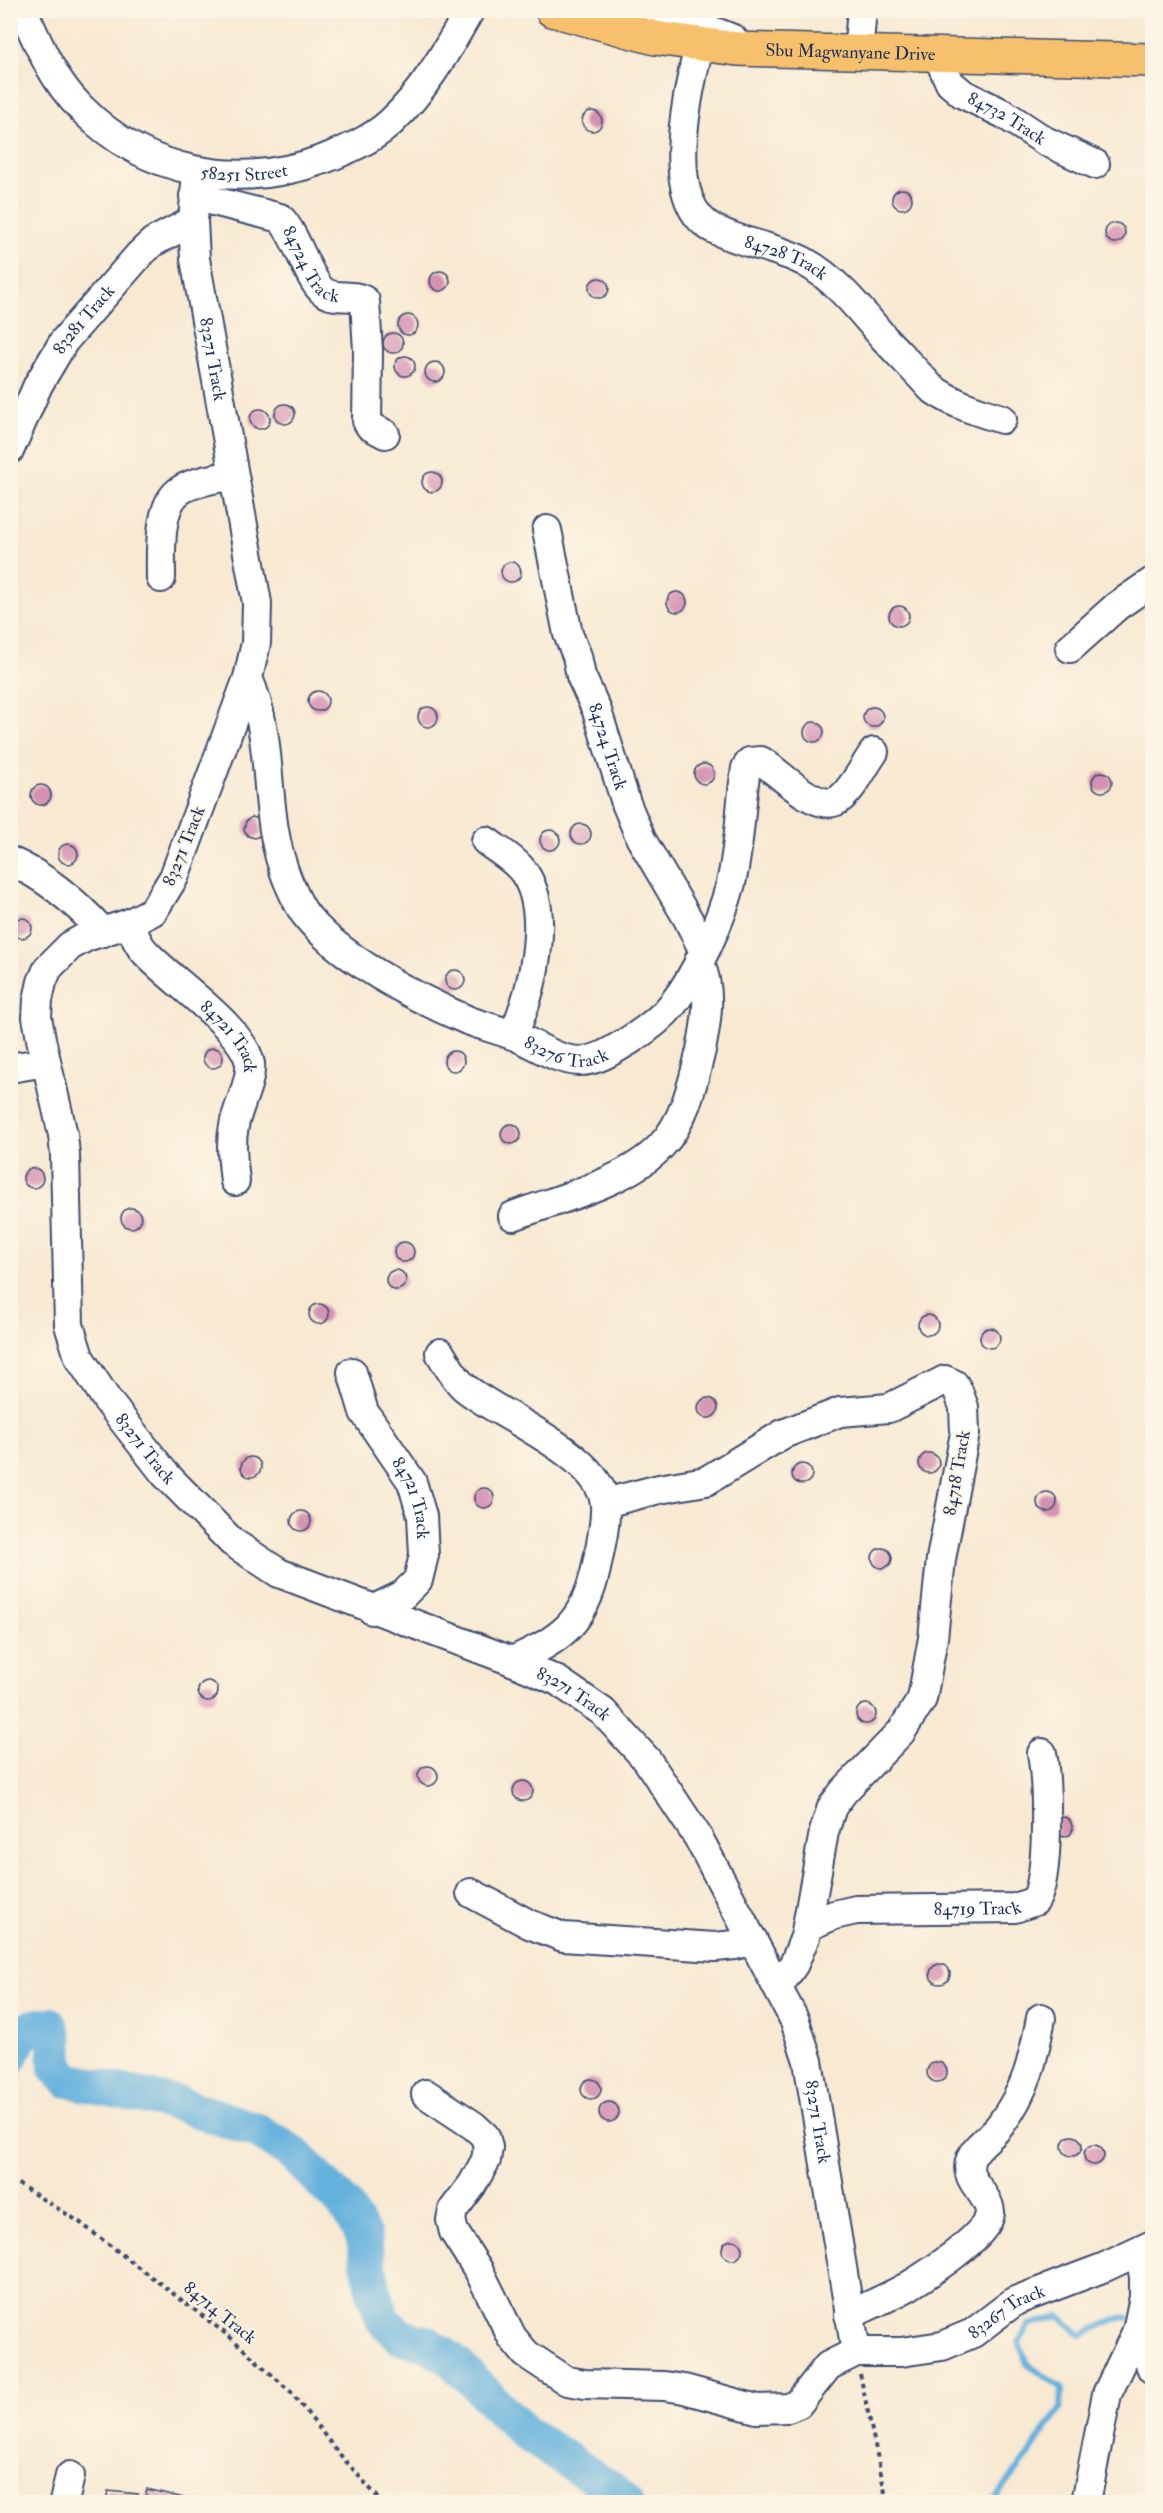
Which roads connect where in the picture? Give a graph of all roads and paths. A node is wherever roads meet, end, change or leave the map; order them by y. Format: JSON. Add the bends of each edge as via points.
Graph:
{"nodes":[{"id":1,"x":470,"y":10,"type":"edge"},
{"id":2,"x":552,"y":10,"type":"edge"},
{"id":3,"x":647,"y":10,"type":"edge"},
{"id":4,"x":862,"y":10,"type":"edge"},
{"id":5,"x":22,"y":11,"type":"edge"},
{"id":6,"x":699,"y":45,"type":"junction"},
{"id":7,"x":749,"y":50,"type":"junction"},
{"id":8,"x":858,"y":53,"type":"junction"},
{"id":9,"x":937,"y":54,"type":"junction"},
{"id":10,"x":1152,"y":60,"type":"edge"},
{"id":11,"x":1095,"y":164,"type":"dead end"},
{"id":12,"x":195,"y":196,"type":"junction"},
{"id":13,"x":19,"y":410,"type":"edge"},
{"id":14,"x":1002,"y":418,"type":"dead end"},
{"id":15,"x":385,"y":434,"type":"dead end"},
{"id":16,"x":10,"y":449,"type":"edge"},
{"id":17,"x":233,"y":475,"type":"junction"},
{"id":18,"x":548,"y":530,"type":"dead end"},
{"id":19,"x":161,"y":578,"type":"dead end"},
{"id":20,"x":1152,"y":582,"type":"edge"},
{"id":21,"x":1070,"y":648,"type":"dead end"},
{"id":22,"x":248,"y":678,"type":"junction"},
{"id":23,"x":874,"y":752,"type":"dead end"},
{"id":24,"x":486,"y":841,"type":"dead end"},
{"id":25,"x":10,"y":861,"type":"edge"},
{"id":26,"x":130,"y":923,"type":"junction"},
{"id":27,"x":104,"y":932,"type":"junction"},
{"id":28,"x":701,"y":956,"type":"junction"},
{"id":29,"x":513,"y":1035,"type":"junction"},
{"id":30,"x":46,"y":1062,"type":"junction"},
{"id":31,"x":10,"y":1068,"type":"edge"},
{"id":32,"x":235,"y":1180,"type":"dead end"},
{"id":33,"x":513,"y":1216,"type":"dead end"},
{"id":34,"x":440,"y":1353,"type":"dead end"},
{"id":35,"x":352,"y":1372,"type":"dead end"},
{"id":36,"x":605,"y":1503,"type":"junction"},
{"id":37,"x":372,"y":1610,"type":"junction"},
{"id":38,"x":512,"y":1661,"type":"junction"},
{"id":39,"x":1042,"y":1753,"type":"dead end"},
{"id":40,"x":471,"y":1893,"type":"dead end"},
{"id":41,"x":808,"y":1926,"type":"junction"},
{"id":42,"x":753,"y":1940,"type":"junction"},
{"id":43,"x":778,"y":1987,"type":"junction"},
{"id":44,"x":1041,"y":2018,"type":"dead end"},
{"id":45,"x":426,"y":2094,"type":"dead end"},
{"id":46,"x":10,"y":2179,"type":"edge"},
{"id":47,"x":1146,"y":2248,"type":"edge"},
{"id":48,"x":849,"y":2315,"type":"junction"},
{"id":49,"x":856,"y":2352,"type":"junction"},
{"id":50,"x":1147,"y":2352,"type":"edge"},
{"id":51,"x":382,"y":2502,"type":"edge"},
{"id":52,"x":887,"y":2502,"type":"edge"},
{"id":53,"x":1086,"y":2502,"type":"edge"}],
"edges":[{"from":1,"to":12,"type":"street","name":"58251 Street","via":[[433,74],[391,122],[366,139],[299,168],[234,175]]},
{"from":2,"to":6,"type":"main road","name":"Sbu Magwanyane Drive","via":[[655,38]]},
{"from":3,"to":7,"type":"street","via":[[714,30]]},
{"from":4,"to":8,"type":"street"},
{"from":5,"to":12,"type":"street","name":"58251 Street","via":[[58,82],[81,108],[106,130],[152,157]]},
{"from":6,"to":7,"type":"main road","name":"Sbu Magwanyane Drive"},
{"from":6,"to":14,"type":"street","name":"84728 Track","via":[[683,133],[686,188],[694,212],[714,230],[805,262],[838,288],[931,388],[966,408]]},
{"from":7,"to":8,"type":"main road","name":"Sbu Magwanyane Drive"},
{"from":8,"to":9,"type":"main road","name":"Sbu Magwanyane Drive"},
{"from":9,"to":10,"type":"main road","name":"Sbu Magwanyane Drive"},
{"from":9,"to":11,"type":"street","name":"84732 Track","via":[[950,83],[963,94],[1004,114],[1045,141]]},
{"from":12,"to":13,"type":"street","name":"83281 Track","via":[[64,341]]},
{"from":12,"to":15,"type":"street","name":"84724 Track","via":[[280,218],[319,288],[330,296],[365,301],[367,421]]},
{"from":12,"to":17,"type":"street","name":"83271 Track","via":[[200,296]]},
{"from":13,"to":16,"type":"street","name":"83281 Track"},
{"from":17,"to":19,"type":"street","via":[[189,486],[170,502],[165,514]]},
{"from":17,"to":22,"type":"street","name":"83271 Track","via":[[257,603]]},
{"from":18,"to":28,"type":"street","name":"84724 Track","via":[[568,634],[626,803],[641,839],[688,919]]},
{"from":20,"to":21,"type":"street","via":[[1117,606]]},
{"from":22,"to":26,"type":"street","name":"83271 Track","via":[[174,877],[153,911]]},
{"from":22,"to":29,"type":"street","name":"83276 Track","via":[[266,742],[276,848],[304,914],[322,933],[374,972],[449,1012]]},
{"from":23,"to":28,"type":"street","name":"83276 Track","via":[[843,797],[828,804],[814,800],[761,761],[747,765],[731,881]]},
{"from":24,"to":29,"type":"street","via":[[524,871],[537,912],[536,951],[528,996]]},
{"from":25,"to":27,"type":"street","via":[[57,889]]},
{"from":26,"to":27,"type":"street","name":"83271 Track"},
{"from":26,"to":32,"type":"street","name":"84721 Track","via":[[144,951],[231,1031],[248,1057],[249,1076],[233,1128]]},
{"from":27,"to":30,"type":"street","name":"83271 Track","via":[[70,946],[48,968],[37,1017]]},
{"from":28,"to":29,"type":"street","name":"83276 Track","via":[[672,1005],[658,1019],[642,1033],[597,1057],[582,1061],[565,1059]]},
{"from":28,"to":33,"type":"street","name":"84724 Track","via":[[708,991],[703,1038],[683,1110],[661,1146],[621,1174]]},
{"from":30,"to":31,"type":"street"},
{"from":30,"to":37,"type":"street","name":"83271 Track","via":[[65,1155],[69,1325],[88,1373],[165,1474],[232,1542],[279,1573]]},
{"from":34,"to":36,"type":"street","via":[[464,1386],[546,1438],[584,1468],[595,1480]]},
{"from":35,"to":37,"type":"street","name":"84721 Track","via":[[364,1412],[412,1482],[422,1516],[422,1568],[412,1588]]},
{"from":36,"to":38,"type":"street","via":[[592,1587],[580,1614],[562,1635]]},
{"from":36,"to":41,"type":"street","name":"84718 Track","via":[[706,1481],[783,1434],[822,1417],[890,1408],[945,1380],[958,1391],[964,1407],[965,1433],[941,1559],[922,1699],[901,1732],[832,1807]]},
{"from":37,"to":38,"type":"street","name":"83271 Track"},
{"from":38,"to":42,"type":"street","name":"83271 Track","via":[[581,1695],[640,1751],[667,1786]]},
{"from":39,"to":41,"type":"street","name":"84719 Track","via":[[1047,1810],[1041,1883],[1035,1901],[1015,1908],[856,1910]]},
{"from":40,"to":42,"type":"street","via":[[563,1937],[715,1947]]},
{"from":41,"to":43,"type":"street","name":"84718 Track","via":[[801,1948]]},
{"from":42,"to":43,"type":"street","name":"83271 Track"},
{"from":43,"to":48,"type":"street","name":"83271 Track","via":[[808,2061]]},
{"from":44,"to":48,"type":"street","via":[[1026,2083],[999,2127],[972,2155],[968,2167],[971,2180],[991,2214],[986,2225],[973,2240],[907,2287]]},
{"from":45,"to":49,"type":"street","via":[[485,2136],[486,2160],[453,2210],[454,2232],[479,2271],[512,2337],[526,2354],[551,2372],[567,2381],[664,2386],[774,2410],[798,2404],[828,2366]]},
{"from":46,"to":51,"type":"path","name":"84714 Track","via":[[78,2221],[230,2337],[291,2392]]},
{"from":47,"to":49,"type":"street","name":"83267 Track","via":[[1016,2301],[973,2333],[942,2346],[901,2352]]},
{"from":47,"to":50,"type":"street"},
{"from":48,"to":49,"type":"street","name":"83271 Track"},
{"from":49,"to":52,"type":"path"},
{"from":50,"to":53,"type":"street","via":[[1107,2394]]}]}
